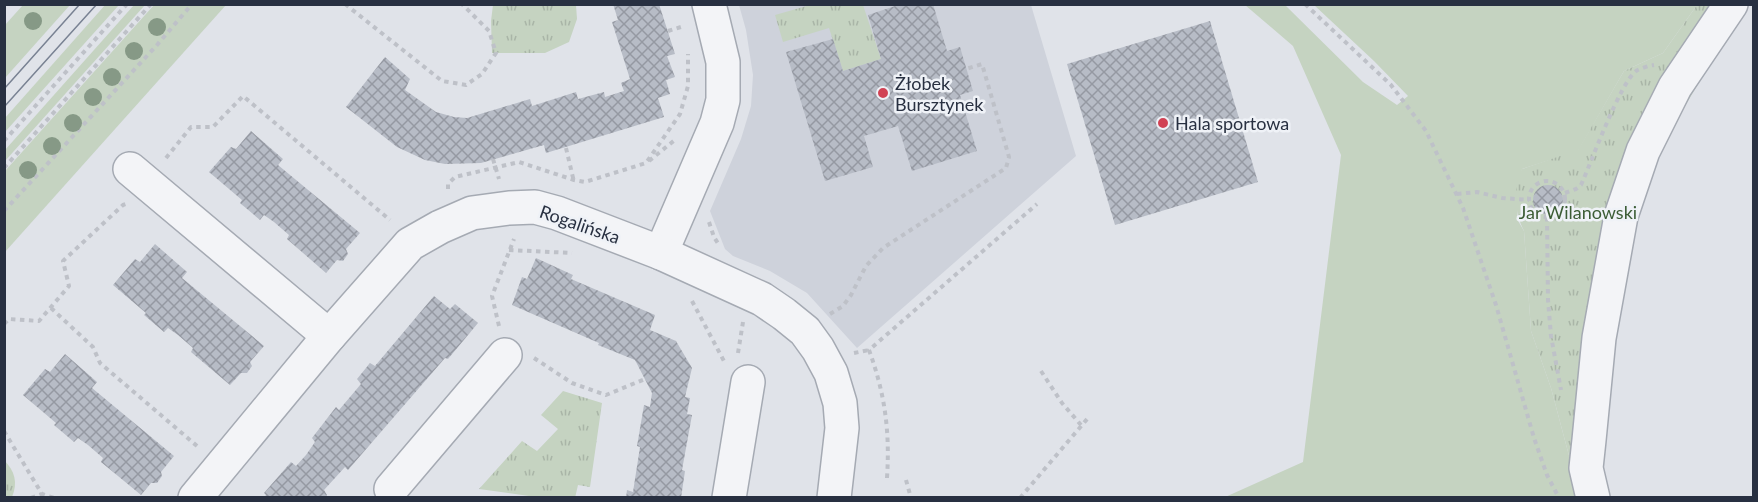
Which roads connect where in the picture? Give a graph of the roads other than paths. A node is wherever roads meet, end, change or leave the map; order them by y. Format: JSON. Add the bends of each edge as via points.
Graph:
{"nodes":[{"id":1,"x":1731,"y":4,"type":"edge"},
{"id":2,"x":698,"y":15,"type":"edge"},
{"id":3,"x":141,"y":178,"type":"road end"},
{"id":4,"x":661,"y":253,"type":"junction"},
{"id":5,"x":329,"y":336,"type":"junction"},
{"id":6,"x":512,"y":348,"type":"road end"},
{"id":7,"x":738,"y":375,"type":"road end"},
{"id":8,"x":392,"y":495,"type":"edge"},
{"id":9,"x":195,"y":498,"type":"edge"},
{"id":10,"x":729,"y":498,"type":"edge"},
{"id":11,"x":834,"y":498,"type":"edge"},
{"id":12,"x":1593,"y":498,"type":"edge"}],
"edges":[{"from":1,"to":12,"type":"street","via":[[1675,87],[1643,150],[1621,216],[1599,338],[1586,468]]},
{"from":2,"to":4,"type":"street","via":[[723,62],[723,100],[717,123]]},
{"from":3,"to":5,"type":"street"},
{"from":4,"to":5,"type":"street","name":"Rogalińska","via":[[535,207],[472,213],[410,244]]},
{"from":4,"to":11,"type":"street","name":"Rogalińska","via":[[762,299],[805,331],[818,348],[840,403],[842,428]]},
{"from":5,"to":9,"type":"street","name":"Rogalińska"},
{"from":6,"to":8,"type":"street"},
{"from":7,"to":10,"type":"street"}]}
